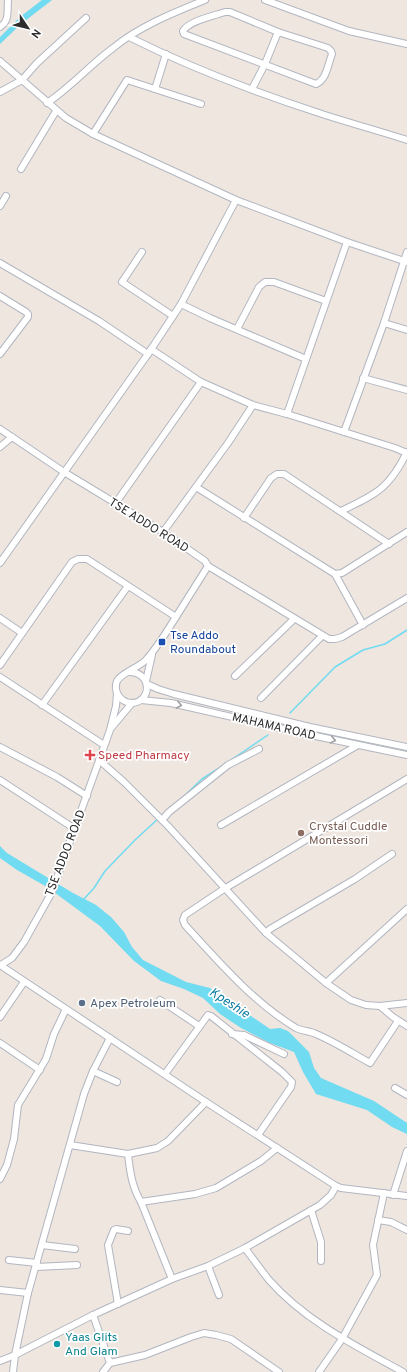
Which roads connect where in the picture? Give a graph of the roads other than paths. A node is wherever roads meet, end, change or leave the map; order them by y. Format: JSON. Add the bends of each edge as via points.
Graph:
{"nodes":[{"id":1,"x":8,"y":0,"type":"edge"},
{"id":2,"x":205,"y":0,"type":"edge"},
{"id":3,"x":265,"y":0,"type":"edge"},
{"id":4,"x":86,"y":18,"type":"dead end"},
{"id":5,"x":0,"y":27,"type":"edge"},
{"id":6,"x":278,"y":32,"type":"junction"},
{"id":7,"x":130,"y":37,"type":"junction"},
{"id":8,"x":407,"y":44,"type":"edge"},
{"id":9,"x":166,"y":54,"type":"junction"},
{"id":10,"x":0,"y":61,"type":"edge"},
{"id":11,"x":265,"y":64,"type":"junction"},
{"id":12,"x":22,"y":80,"type":"junction"},
{"id":13,"x":155,"y":89,"type":"junction"},
{"id":14,"x":252,"y":89,"type":"junction"},
{"id":15,"x":0,"y":92,"type":"edge"},
{"id":16,"x":47,"y":103,"type":"junction"},
{"id":17,"x":201,"y":104,"type":"dead end"},
{"id":18,"x":56,"y":111,"type":"junction"},
{"id":19,"x":93,"y":134,"type":"junction"},
{"id":20,"x":407,"y":140,"type":"edge"},
{"id":21,"x":21,"y":169,"type":"dead end"},
{"id":22,"x":6,"y":196,"type":"dead end"},
{"id":23,"x":236,"y":200,"type":"junction"},
{"id":24,"x":0,"y":206,"type":"edge"},
{"id":25,"x":347,"y":242,"type":"junction"},
{"id":26,"x":142,"y":252,"type":"dead end"},
{"id":27,"x":407,"y":252,"type":"edge"},
{"id":28,"x":405,"y":262,"type":"edge"},
{"id":29,"x":0,"y":263,"type":"edge"},
{"id":30,"x":0,"y":296,"type":"edge"},
{"id":31,"x":326,"y":301,"type":"junction"},
{"id":32,"x":181,"y":304,"type":"junction"},
{"id":33,"x":173,"y":316,"type":"junction"},
{"id":34,"x":384,"y":323,"type":"junction"},
{"id":35,"x":236,"y":329,"type":"junction"},
{"id":36,"x":407,"y":330,"type":"edge"},
{"id":37,"x":149,"y":352,"type":"junction"},
{"id":38,"x":0,"y":354,"type":"edge"},
{"id":39,"x":306,"y":359,"type":"junction"},
{"id":40,"x":363,"y":378,"type":"junction"},
{"id":41,"x":201,"y":382,"type":"junction"},
{"id":42,"x":407,"y":390,"type":"edge"},
{"id":43,"x":253,"y":405,"type":"junction"},
{"id":44,"x":287,"y":414,"type":"junction"},
{"id":45,"x":0,"y":429,"type":"edge"},
{"id":46,"x":344,"y":432,"type":"junction"},
{"id":47,"x":12,"y":437,"type":"junction"},
{"id":48,"x":0,"y":447,"type":"edge"},
{"id":49,"x":407,"y":452,"type":"edge"},
{"id":50,"x":64,"y":472,"type":"junction"},
{"id":51,"x":196,"y":487,"type":"junction"},
{"id":52,"x":115,"y":504,"type":"junction"},
{"id":53,"x":341,"y":511,"type":"junction"},
{"id":54,"x":244,"y":518,"type":"junction"},
{"id":55,"x":163,"y":532,"type":"junction"},
{"id":56,"x":407,"y":532,"type":"edge"},
{"id":57,"x":389,"y":544,"type":"junction"},
{"id":58,"x":0,"y":563,"type":"edge"},
{"id":59,"x":208,"y":566,"type":"junction"},
{"id":60,"x":336,"y":574,"type":"junction"},
{"id":61,"x":128,"y":586,"type":"junction"},
{"id":62,"x":407,"y":598,"type":"edge"},
{"id":63,"x":176,"y":617,"type":"junction"},
{"id":64,"x":0,"y":618,"type":"edge"},
{"id":65,"x":294,"y":619,"type":"junction"},
{"id":66,"x":363,"y":625,"type":"junction"},
{"id":67,"x":22,"y":633,"type":"junction"},
{"id":68,"x":322,"y":636,"type":"junction"},
{"id":69,"x":152,"y":654,"type":"junction"},
{"id":70,"x":0,"y":665,"type":"edge"},
{"id":71,"x":129,"y":672,"type":"junction"},
{"id":72,"x":235,"y":676,"type":"dead end"},
{"id":73,"x":0,"y":677,"type":"edge"},
{"id":74,"x":146,"y":682,"type":"junction"},
{"id":75,"x":117,"y":694,"type":"junction"},
{"id":76,"x":261,"y":698,"type":"dead end"},
{"id":77,"x":140,"y":700,"type":"junction"},
{"id":78,"x":132,"y":703,"type":"junction"},
{"id":79,"x":42,"y":705,"type":"junction"},
{"id":80,"x":110,"y":730,"type":"junction"},
{"id":81,"x":104,"y":745,"type":"junction"},
{"id":82,"x":358,"y":745,"type":"junction"},
{"id":83,"x":0,"y":747,"type":"edge"},
{"id":84,"x":407,"y":747,"type":"edge"},
{"id":85,"x":258,"y":749,"type":"dead end"},
{"id":86,"x":407,"y":755,"type":"edge"},
{"id":87,"x":99,"y":760,"type":"junction"},
{"id":88,"x":407,"y":779,"type":"edge"},
{"id":89,"x":0,"y":780,"type":"edge"},
{"id":90,"x":86,"y":796,"type":"junction"},
{"id":91,"x":162,"y":820,"type":"junction"},
{"id":92,"x":221,"y":825,"type":"dead end"},
{"id":93,"x":75,"y":830,"type":"junction"},
{"id":94,"x":392,"y":854,"type":"dead end"},
{"id":95,"x":224,"y":889,"type":"junction"},
{"id":96,"x":407,"y":909,"type":"edge"},
{"id":97,"x":266,"y":933,"type":"junction"},
{"id":98,"x":0,"y":965,"type":"edge"},
{"id":99,"x":24,"y":982,"type":"junction"},
{"id":100,"x":326,"y":983,"type":"junction"},
{"id":101,"x":160,"y":1000,"type":"dead end"},
{"id":102,"x":407,"y":1003,"type":"edge"},
{"id":103,"x":380,"y":1006,"type":"junction"},
{"id":104,"x":66,"y":1009,"type":"junction"},
{"id":105,"x":0,"y":1017,"type":"edge"},
{"id":106,"x":398,"y":1021,"type":"junction"},
{"id":107,"x":199,"y":1026,"type":"junction"},
{"id":108,"x":407,"y":1026,"type":"edge"},
{"id":109,"x":232,"y":1034,"type":"junction"},
{"id":110,"x":110,"y":1038,"type":"junction"},
{"id":111,"x":0,"y":1044,"type":"edge"},
{"id":112,"x":284,"y":1054,"type":"dead end"},
{"id":113,"x":40,"y":1070,"type":"junction"},
{"id":114,"x":93,"y":1071,"type":"junction"},
{"id":115,"x":165,"y":1074,"type":"junction"},
{"id":116,"x":117,"y":1082,"type":"dead end"},
{"id":117,"x":395,"y":1088,"type":"dead end"},
{"id":118,"x":407,"y":1095,"type":"edge"},
{"id":119,"x":206,"y":1102,"type":"junction"},
{"id":120,"x":258,"y":1135,"type":"junction"},
{"id":121,"x":70,"y":1145,"type":"junction"},
{"id":122,"x":277,"y":1148,"type":"junction"},
{"id":123,"x":407,"y":1151,"type":"edge"},
{"id":124,"x":128,"y":1154,"type":"junction"},
{"id":125,"x":0,"y":1179,"type":"edge"},
{"id":126,"x":336,"y":1186,"type":"junction"},
{"id":127,"x":384,"y":1193,"type":"junction"},
{"id":128,"x":393,"y":1195,"type":"junction"},
{"id":129,"x":407,"y":1196,"type":"edge"},
{"id":130,"x":141,"y":1202,"type":"junction"},
{"id":131,"x":311,"y":1210,"type":"junction"},
{"id":132,"x":378,"y":1220,"type":"junction"},
{"id":133,"x":407,"y":1230,"type":"edge"},
{"id":134,"x":128,"y":1231,"type":"dead end"},
{"id":135,"x":42,"y":1245,"type":"junction"},
{"id":136,"x":245,"y":1248,"type":"junction"},
{"id":137,"x":75,"y":1249,"type":"dead end"},
{"id":138,"x":9,"y":1260,"type":"dead end"},
{"id":139,"x":321,"y":1261,"type":"dead end"},
{"id":140,"x":36,"y":1265,"type":"junction"},
{"id":141,"x":77,"y":1265,"type":"dead end"},
{"id":142,"x":208,"y":1266,"type":"junction"},
{"id":143,"x":172,"y":1279,"type":"junction"},
{"id":144,"x":0,"y":1290,"type":"edge"},
{"id":145,"x":28,"y":1293,"type":"junction"},
{"id":146,"x":219,"y":1295,"type":"dead end"},
{"id":147,"x":118,"y":1304,"type":"junction"},
{"id":148,"x":93,"y":1315,"type":"junction"},
{"id":149,"x":342,"y":1339,"type":"junction"},
{"id":150,"x":16,"y":1355,"type":"junction"},
{"id":151,"x":0,"y":1361,"type":"edge"},
{"id":152,"x":110,"y":1363,"type":"junction"},
{"id":153,"x":13,"y":1372,"type":"edge"},
{"id":154,"x":104,"y":1372,"type":"edge"},
{"id":155,"x":279,"y":1372,"type":"edge"},
{"id":156,"x":319,"y":1372,"type":"edge"},
{"id":157,"x":403,"y":1372,"type":"edge"}],
"edges":[{"from":1,"to":5,"type":"street","via":[[7,20]]},
{"from":2,"to":7,"type":"street","via":[[163,17]]},
{"from":3,"to":8,"type":"street","via":[[348,31]]},
{"from":4,"to":12,"type":"street"},
{"from":6,"to":11,"type":"street"},
{"from":6,"to":11,"type":"street","via":[[328,48],[332,54],[324,78],[316,84]]},
{"from":6,"to":11,"type":"street","via":[[230,12],[201,19],[183,31],[187,36]]},
{"from":7,"to":9,"type":"street"},
{"from":7,"to":16,"type":"street","via":[[114,46]]},
{"from":9,"to":13,"type":"street"},
{"from":9,"to":14,"type":"street"},
{"from":10,"to":12,"type":"street"},
{"from":11,"to":14,"type":"street"},
{"from":12,"to":15,"type":"street"},
{"from":12,"to":16,"type":"street"},
{"from":13,"to":17,"type":"street"},
{"from":13,"to":19,"type":"street","via":[[127,80]]},
{"from":14,"to":20,"type":"street"},
{"from":16,"to":18,"type":"street"},
{"from":18,"to":19,"type":"street"},
{"from":18,"to":21,"type":"street"},
{"from":19,"to":23,"type":"street"},
{"from":22,"to":24,"type":"street"},
{"from":23,"to":25,"type":"street"},
{"from":23,"to":32,"type":"street"},
{"from":25,"to":28,"type":"street"},
{"from":25,"to":31,"type":"street"},
{"from":26,"to":33,"type":"street","via":[[122,282]]},
{"from":27,"to":28,"type":"street"},
{"from":28,"to":34,"type":"street"},
{"from":29,"to":37,"type":"street"},
{"from":30,"to":38,"type":"street","via":[[26,312],[28,317]]},
{"from":31,"to":35,"type":"street","via":[[274,282],[265,282]]},
{"from":31,"to":39,"type":"street"},
{"from":32,"to":33,"type":"street"},
{"from":32,"to":35,"type":"street"},
{"from":33,"to":37,"type":"street"},
{"from":34,"to":36,"type":"street"},
{"from":34,"to":40,"type":"street"},
{"from":35,"to":39,"type":"street"},
{"from":37,"to":41,"type":"street"},
{"from":37,"to":50,"type":"street"},
{"from":39,"to":44,"type":"street"},
{"from":40,"to":42,"type":"street"},
{"from":40,"to":46,"type":"street"},
{"from":41,"to":43,"type":"street"},
{"from":41,"to":52,"type":"street"},
{"from":43,"to":44,"type":"street"},
{"from":43,"to":51,"type":"street"},
{"from":44,"to":46,"type":"street"},
{"from":45,"to":47,"type":"street","name":"TSE ADDO ROAD"},
{"from":46,"to":49,"type":"street"},
{"from":47,"to":48,"type":"street"},
{"from":47,"to":50,"type":"street","name":"TSE ADDO ROAD"},
{"from":49,"to":53,"type":"street","via":[[386,486]]},
{"from":50,"to":52,"type":"street","name":"TSE ADDO ROAD"},
{"from":50,"to":58,"type":"street"},
{"from":51,"to":54,"type":"street"},
{"from":51,"to":55,"type":"street"},
{"from":52,"to":55,"type":"street","name":"TSE ADDO ROAD"},
{"from":53,"to":54,"type":"street","via":[[284,474],[277,474],[271,478]]},
{"from":53,"to":57,"type":"street"},
{"from":54,"to":60,"type":"street"},
{"from":55,"to":59,"type":"street","name":"TSE ADDO ROAD","via":[[205,561]]},
{"from":56,"to":57,"type":"street"},
{"from":57,"to":60,"type":"street","via":[[342,573]]},
{"from":59,"to":63,"type":"street"},
{"from":59,"to":65,"type":"street","name":"TSE ADDO ROAD"},
{"from":60,"to":66,"type":"street"},
{"from":61,"to":63,"type":"street"},
{"from":61,"to":67,"type":"street","via":[[87,559],[78,559],[72,562]]},
{"from":61,"to":79,"type":"street"},
{"from":62,"to":66,"type":"street"},
{"from":63,"to":69,"type":"street"},
{"from":64,"to":67,"type":"street"},
{"from":65,"to":68,"type":"street","name":"TSE ADDO ROAD"},
{"from":65,"to":72,"type":"street"},
{"from":66,"to":68,"type":"street","via":[[335,639]]},
{"from":67,"to":70,"type":"street"},
{"from":68,"to":76,"type":"street"},
{"from":69,"to":71,"type":"street"},
{"from":69,"to":74,"type":"street"},
{"from":71,"to":74,"type":"street","via":[[139,673]]},
{"from":71,"to":75,"type":"street","via":[[119,677]]},
{"from":73,"to":79,"type":"street"},
{"from":74,"to":77,"type":"street","via":[[145,696]]},
{"from":74,"to":84,"type":"street","name":"MAHAMA ROAD","via":[[174,694],[310,728]]},
{"from":75,"to":78,"type":"street","via":[[126,702]]},
{"from":75,"to":80,"type":"street","name":"TSE ADDO ROAD"},
{"from":77,"to":78,"type":"street"},
{"from":77,"to":82,"type":"street","name":"MAHAMA ROAD","one_way":true,"via":[[171,703]]},
{"from":78,"to":80,"type":"street","name":"TSE ADDO ROAD"},
{"from":79,"to":81,"type":"street"},
{"from":80,"to":81,"type":"street","name":"TSE ADDO ROAD"},
{"from":81,"to":87,"type":"street","name":"TSE ADDO ROAD"},
{"from":82,"to":86,"type":"street","name":"MAHAMA ROAD"},
{"from":82,"to":92,"type":"street"},
{"from":83,"to":90,"type":"street","via":[[57,777]]},
{"from":85,"to":91,"type":"street","via":[[228,765]]},
{"from":87,"to":90,"type":"street","name":"TSE ADDO ROAD"},
{"from":87,"to":91,"type":"street"},
{"from":88,"to":95,"type":"street"},
{"from":89,"to":93,"type":"street"},
{"from":90,"to":93,"type":"street","name":"TSE ADDO ROAD"},
{"from":91,"to":95,"type":"street"},
{"from":93,"to":98,"type":"street","name":"TSE ADDO ROAD","via":[[60,874],[43,910],[17,952]]},
{"from":94,"to":97,"type":"street"},
{"from":95,"to":97,"type":"street"},
{"from":95,"to":106,"type":"street","via":[[185,914],[183,920],[213,955],[272,1012],[298,1029],[318,1034],[370,1063]]},
{"from":96,"to":100,"type":"street"},
{"from":97,"to":100,"type":"street"},
{"from":98,"to":99,"type":"street"},
{"from":99,"to":104,"type":"street"},
{"from":99,"to":105,"type":"street"},
{"from":100,"to":103,"type":"street","via":[[351,1000]]},
{"from":101,"to":107,"type":"street"},
{"from":102,"to":103,"type":"street"},
{"from":103,"to":106,"type":"street"},
{"from":104,"to":110,"type":"street"},
{"from":104,"to":113,"type":"street"},
{"from":106,"to":108,"type":"street"},
{"from":107,"to":109,"type":"street","via":[[208,1015]]},
{"from":107,"to":115,"type":"street"},
{"from":109,"to":112,"type":"street","via":[[244,1035]]},
{"from":109,"to":120,"type":"street","via":[[292,1082]]},
{"from":110,"to":114,"type":"street"},
{"from":110,"to":115,"type":"street"},
{"from":111,"to":113,"type":"street"},
{"from":113,"to":125,"type":"street","via":[[18,1105],[14,1139]]},
{"from":114,"to":116,"type":"street"},
{"from":114,"to":121,"type":"street"},
{"from":115,"to":119,"type":"street"},
{"from":117,"to":118,"type":"street"},
{"from":119,"to":120,"type":"street"},
{"from":119,"to":124,"type":"street","via":[[168,1141],[157,1148]]},
{"from":120,"to":122,"type":"street"},
{"from":121,"to":124,"type":"street"},
{"from":121,"to":135,"type":"street"},
{"from":122,"to":126,"type":"street"},
{"from":122,"to":130,"type":"street","via":[[261,1161],[216,1188],[195,1194]]},
{"from":123,"to":128,"type":"street"},
{"from":124,"to":130,"type":"street","via":[[130,1178]]},
{"from":126,"to":127,"type":"street"},
{"from":126,"to":131,"type":"street","via":[[327,1200]]},
{"from":127,"to":128,"type":"street"},
{"from":127,"to":132,"type":"street"},
{"from":128,"to":129,"type":"street"},
{"from":130,"to":143,"type":"street"},
{"from":131,"to":136,"type":"street"},
{"from":131,"to":139,"type":"street","via":[[321,1242]]},
{"from":132,"to":133,"type":"street","via":[[394,1223]]},
{"from":132,"to":149,"type":"street","via":[[373,1245],[377,1275]]},
{"from":134,"to":147,"type":"street","via":[[114,1230],[108,1245]]},
{"from":135,"to":137,"type":"street"},
{"from":135,"to":140,"type":"street"},
{"from":136,"to":142,"type":"street"},
{"from":136,"to":149,"type":"street","via":[[270,1281],[296,1305]]},
{"from":138,"to":140,"type":"street"},
{"from":140,"to":141,"type":"street"},
{"from":140,"to":145,"type":"street"},
{"from":142,"to":143,"type":"street"},
{"from":142,"to":146,"type":"street"},
{"from":143,"to":147,"type":"street"},
{"from":144,"to":145,"type":"street"},
{"from":145,"to":150,"type":"street"},
{"from":147,"to":148,"type":"street"},
{"from":148,"to":150,"type":"street"},
{"from":148,"to":152,"type":"street"},
{"from":149,"to":156,"type":"street"},
{"from":149,"to":157,"type":"street"},
{"from":150,"to":151,"type":"street"},
{"from":150,"to":153,"type":"street"},
{"from":152,"to":154,"type":"street"},
{"from":152,"to":155,"type":"street","via":[[145,1355],[204,1333],[231,1339]]}]}
